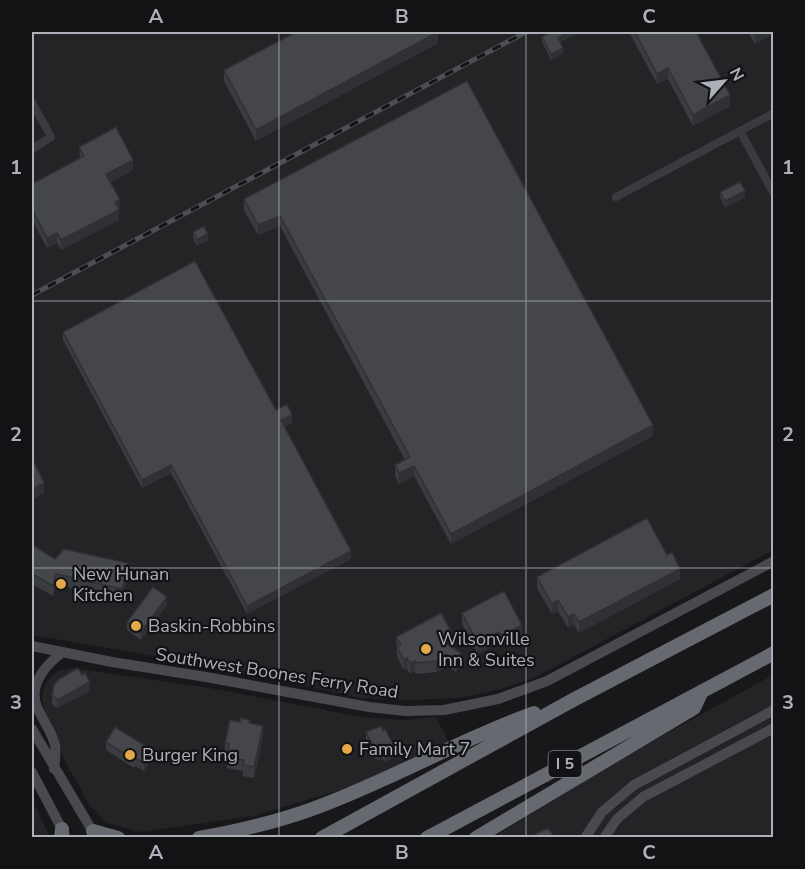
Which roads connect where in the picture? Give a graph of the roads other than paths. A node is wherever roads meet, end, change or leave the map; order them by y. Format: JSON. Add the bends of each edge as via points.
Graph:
{"nodes":[{"id":1,"x":32,"y":102,"type":"edge"},
{"id":2,"x":774,"y":113,"type":"edge"},
{"id":3,"x":740,"y":131,"type":"junction"},
{"id":4,"x":32,"y":148,"type":"edge"},
{"id":5,"x":774,"y":194,"type":"edge"},
{"id":6,"x":616,"y":197,"type":"dead end"},
{"id":7,"x":774,"y":561,"type":"edge"},
{"id":8,"x":774,"y":595,"type":"edge"},
{"id":9,"x":32,"y":646,"type":"edge"},
{"id":10,"x":63,"y":652,"type":"junction"},
{"id":11,"x":774,"y":653,"type":"edge"},
{"id":12,"x":702,"y":691,"type":"junction"},
{"id":13,"x":573,"y":700,"type":"junction"},
{"id":14,"x":774,"y":710,"type":"edge"},
{"id":15,"x":774,"y":728,"type":"edge"},
{"id":16,"x":32,"y":729,"type":"edge"},
{"id":17,"x":54,"y":769,"type":"junction"},
{"id":18,"x":32,"y":772,"type":"edge"},
{"id":19,"x":63,"y":834,"type":"edge"},
{"id":20,"x":94,"y":834,"type":"edge"},
{"id":21,"x":118,"y":837,"type":"edge"},
{"id":22,"x":199,"y":837,"type":"edge"},
{"id":23,"x":322,"y":837,"type":"edge"},
{"id":24,"x":427,"y":837,"type":"edge"},
{"id":25,"x":476,"y":837,"type":"edge"},
{"id":26,"x":585,"y":837,"type":"edge"},
{"id":27,"x":604,"y":837,"type":"edge"}],
"edges":[{"from":1,"to":4,"type":"street","via":[[51,137]]},
{"from":2,"to":3,"type":"street"},
{"from":3,"to":5,"type":"street"},
{"from":3,"to":6,"type":"street"},
{"from":7,"to":10,"type":"street","name":"Southwest Boones Ferry Road","via":[[553,679],[515,694],[463,707],[417,711],[369,707]]},
{"from":8,"to":13,"type":"highway"},
{"from":9,"to":10,"type":"street","name":"Southwest Boones Ferry Road"},
{"from":10,"to":17,"type":"street","via":[[39,677],[34,695],[55,746]]},
{"from":11,"to":12,"type":"highway","number":"I 5"},
{"from":12,"to":24,"type":"highway","number":"I 5"},
{"from":12,"to":25,"type":"highway","number":"I 5","via":[[694,708]]},
{"from":13,"to":22,"type":"highway","via":[[501,725],[316,808],[263,825]]},
{"from":13,"to":23,"type":"highway"},
{"from":14,"to":26,"type":"street","via":[[634,785],[602,812]]},
{"from":15,"to":27,"type":"street","via":[[643,797],[617,819]]},
{"from":16,"to":17,"type":"street"},
{"from":17,"to":20,"type":"street"},
{"from":18,"to":19,"type":"street"},
{"from":20,"to":21,"type":"highway"}]}
